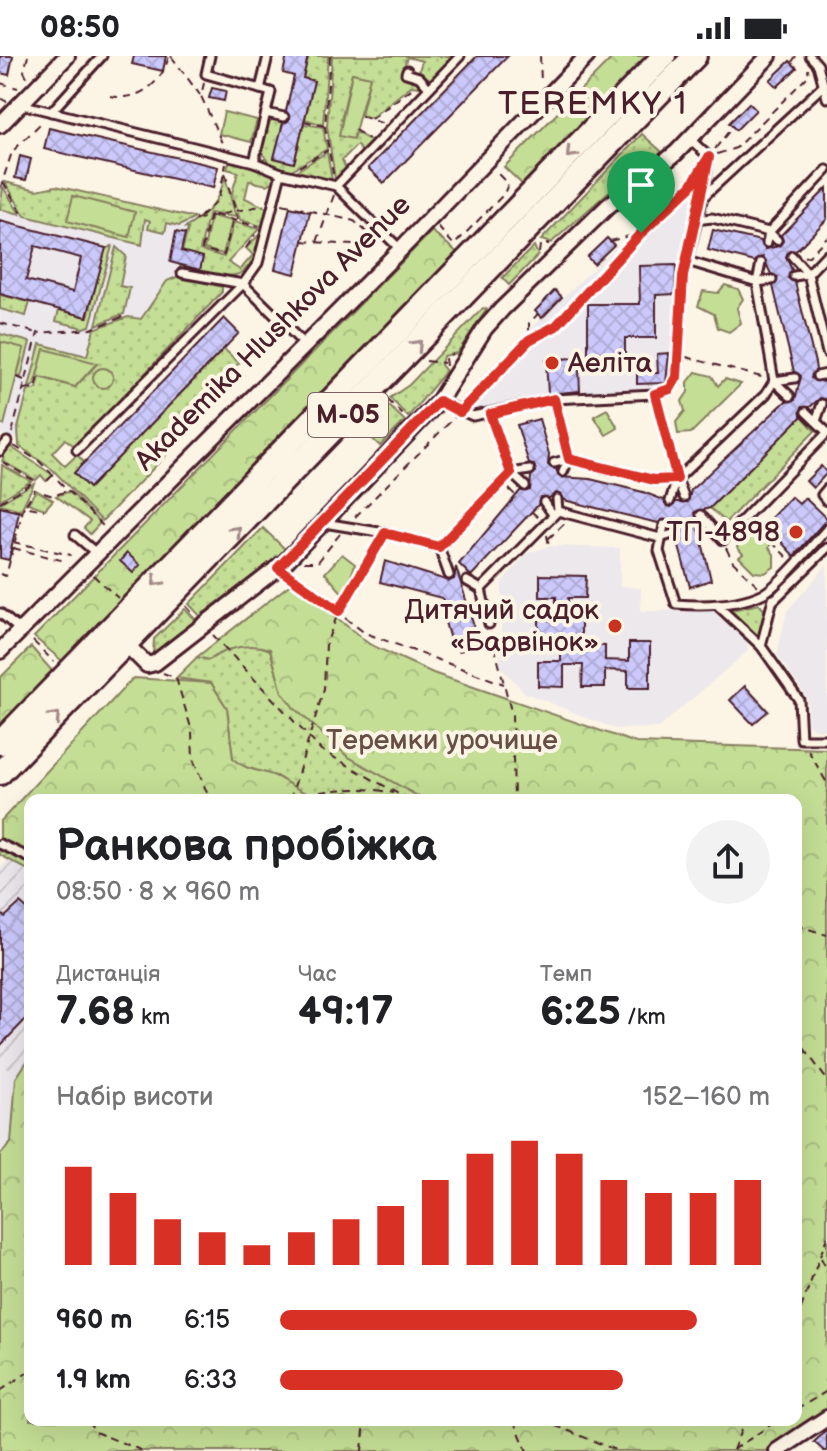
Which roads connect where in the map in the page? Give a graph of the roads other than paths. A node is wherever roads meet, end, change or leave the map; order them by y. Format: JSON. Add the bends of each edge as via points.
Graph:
{"nodes":[{"id":1,"x":67,"y":56,"type":"edge"},
{"id":2,"x":102,"y":56,"type":"edge"},
{"id":3,"x":210,"y":56,"type":"edge"},
{"id":4,"x":268,"y":56,"type":"edge"},
{"id":5,"x":460,"y":56,"type":"edge"},
{"id":6,"x":587,"y":56,"type":"edge"},
{"id":7,"x":664,"y":56,"type":"edge"},
{"id":8,"x":695,"y":56,"type":"edge"},
{"id":9,"x":769,"y":56,"type":"edge"},
{"id":10,"x":810,"y":56,"type":"edge"},
{"id":11,"x":407,"y":70,"type":"dead end"},
{"id":12,"x":824,"y":85,"type":"junction"},
{"id":13,"x":429,"y":88,"type":"junction"},
{"id":14,"x":260,"y":89,"type":"junction"},
{"id":15,"x":16,"y":98,"type":"junction"},
{"id":16,"x":827,"y":98,"type":"edge"},
{"id":17,"x":51,"y":112,"type":"junction"},
{"id":18,"x":266,"y":113,"type":"junction"},
{"id":19,"x":284,"y":117,"type":"dead end"},
{"id":20,"x":0,"y":125,"type":"edge"},
{"id":21,"x":690,"y":139,"type":"junction"},
{"id":22,"x":254,"y":162,"type":"junction"},
{"id":23,"x":827,"y":170,"type":"edge"},
{"id":24,"x":281,"y":173,"type":"junction"},
{"id":25,"x":336,"y":186,"type":"junction"},
{"id":26,"x":703,"y":197,"type":"junction"},
{"id":27,"x":695,"y":220,"type":"junction"},
{"id":28,"x":769,"y":232,"type":"junction"},
{"id":29,"x":777,"y":240,"type":"dead end"},
{"id":30,"x":767,"y":243,"type":"dead end"},
{"id":31,"x":398,"y":253,"type":"junction"},
{"id":32,"x":795,"y":253,"type":"road end"},
{"id":33,"x":827,"y":254,"type":"edge"},
{"id":34,"x":687,"y":261,"type":"junction"},
{"id":35,"x":761,"y":263,"type":"dead end"},
{"id":36,"x":182,"y":273,"type":"dead end"},
{"id":37,"x":808,"y":274,"type":"junction"},
{"id":38,"x":794,"y":276,"type":"dead end"},
{"id":39,"x":772,"y":280,"type":"dead end"},
{"id":40,"x":757,"y":282,"type":"junction"},
{"id":41,"x":243,"y":284,"type":"junction"},
{"id":42,"x":305,"y":345,"type":"junction"},
{"id":43,"x":827,"y":353,"type":"edge"},
{"id":44,"x":827,"y":374,"type":"edge"},
{"id":45,"x":817,"y":376,"type":"dead end"},
{"id":46,"x":795,"y":378,"type":"dead end"},
{"id":47,"x":774,"y":381,"type":"junction"},
{"id":48,"x":790,"y":396,"type":"dead end"},
{"id":49,"x":554,"y":399,"type":"junction"},
{"id":50,"x":439,"y":401,"type":"junction"},
{"id":51,"x":822,"y":404,"type":"dead end"},
{"id":52,"x":806,"y":412,"type":"dead end"},
{"id":53,"x":490,"y":414,"type":"junction"},
{"id":54,"x":816,"y":421,"type":"junction"},
{"id":55,"x":827,"y":432,"type":"edge"},
{"id":56,"x":7,"y":442,"type":"road end"},
{"id":57,"x":77,"y":450,"type":"dead end"},
{"id":58,"x":0,"y":451,"type":"edge"},
{"id":59,"x":569,"y":459,"type":"junction"},
{"id":60,"x":554,"y":463,"type":"dead end"},
{"id":61,"x":530,"y":470,"type":"dead end"},
{"id":62,"x":563,"y":472,"type":"dead end"},
{"id":63,"x":511,"y":473,"type":"junction"},
{"id":64,"x":677,"y":479,"type":"junction"},
{"id":65,"x":525,"y":486,"type":"dead end"},
{"id":66,"x":827,"y":489,"type":"edge"},
{"id":67,"x":684,"y":497,"type":"dead end"},
{"id":68,"x":557,"y":499,"type":"dead end"},
{"id":69,"x":670,"y":501,"type":"dead end"},
{"id":70,"x":827,"y":501,"type":"edge"},
{"id":71,"x":544,"y":502,"type":"dead end"},
{"id":72,"x":555,"y":512,"type":"junction"},
{"id":73,"x":701,"y":515,"type":"dead end"},
{"id":74,"x":324,"y":523,"type":"junction"},
{"id":75,"x":664,"y":525,"type":"dead end"},
{"id":76,"x":699,"y":527,"type":"dead end"},
{"id":77,"x":711,"y":529,"type":"junction"},
{"id":78,"x":827,"y":529,"type":"edge"},
{"id":79,"x":673,"y":534,"type":"dead end"},
{"id":80,"x":75,"y":535,"type":"dead end"},
{"id":81,"x":660,"y":538,"type":"junction"},
{"id":82,"x":439,"y":547,"type":"junction"},
{"id":83,"x":827,"y":548,"type":"edge"},
{"id":84,"x":96,"y":553,"type":"junction"},
{"id":85,"x":449,"y":575,"type":"dead end"},
{"id":86,"x":467,"y":581,"type":"dead end"},
{"id":87,"x":481,"y":589,"type":"junction"},
{"id":88,"x":765,"y":592,"type":"junction"},
{"id":89,"x":774,"y":600,"type":"junction"},
{"id":90,"x":717,"y":605,"type":"junction"},
{"id":91,"x":0,"y":613,"type":"edge"},
{"id":92,"x":489,"y":624,"type":"road end"},
{"id":93,"x":20,"y":630,"type":"junction"},
{"id":94,"x":126,"y":644,"type":"junction"},
{"id":95,"x":761,"y":646,"type":"junction"},
{"id":96,"x":0,"y":651,"type":"edge"},
{"id":97,"x":827,"y":739,"type":"edge"},
{"id":98,"x":0,"y":743,"type":"edge"},
{"id":99,"x":0,"y":773,"type":"edge"},
{"id":100,"x":1,"y":847,"type":"edge"},
{"id":101,"x":24,"y":856,"type":"edge"},
{"id":102,"x":827,"y":1418,"type":"edge"},
{"id":103,"x":777,"y":1451,"type":"edge"}],
"edges":[{"from":1,"to":15,"type":"street"},
{"from":2,"to":17,"type":"lane"},
{"from":3,"to":14,"type":"lane","via":[[206,74]]},
{"from":4,"to":14,"type":"lane"},
{"from":5,"to":13,"type":"lane"},
{"from":6,"to":31,"type":"street","name":"Akademika Hlushkova Avenue"},
{"from":7,"to":98,"type":"highway","number":"М-05","one_way":true},
{"from":94,"to":8,"type":"highway","number":"М-05","one_way":true},
{"from":9,"to":21,"type":"street"},
{"from":10,"to":12,"type":"lane"},
{"from":11,"to":13,"type":"lane"},
{"from":12,"to":16,"type":"lane"},
{"from":12,"to":26,"type":"lane"},
{"from":13,"to":25,"type":"lane"},
{"from":14,"to":18,"type":"lane","via":[[271,92]]},
{"from":15,"to":17,"type":"lane"},
{"from":15,"to":20,"type":"street"},
{"from":17,"to":22,"type":"lane"},
{"from":18,"to":19,"type":"lane"},
{"from":18,"to":22,"type":"lane"},
{"from":21,"to":26,"type":"lane","via":[[709,157]]},
{"from":21,"to":50,"type":"street","via":[[608,206],[502,309]]},
{"from":22,"to":24,"type":"lane"},
{"from":23,"to":28,"type":"lane"},
{"from":24,"to":25,"type":"lane"},
{"from":24,"to":41,"type":"lane","via":[[258,263]]},
{"from":25,"to":31,"type":"lane"},
{"from":26,"to":27,"type":"lane"},
{"from":27,"to":28,"type":"lane","via":[[712,218]]},
{"from":27,"to":34,"type":"lane"},
{"from":28,"to":29,"type":"lane"},
{"from":28,"to":30,"type":"lane"},
{"from":31,"to":42,"type":"street","name":"Akademika Hlushkova Avenue"},
{"from":32,"to":37,"type":"lane"},
{"from":33,"to":37,"type":"lane"},
{"from":34,"to":40,"type":"lane"},
{"from":34,"to":49,"type":"lane","via":[[677,377],[670,389]]},
{"from":35,"to":40,"type":"lane"},
{"from":36,"to":41,"type":"lane"},
{"from":37,"to":38,"type":"lane"},
{"from":37,"to":43,"type":"lane"},
{"from":39,"to":40,"type":"lane"},
{"from":40,"to":47,"type":"lane"},
{"from":41,"to":42,"type":"lane"},
{"from":41,"to":57,"type":"lane"},
{"from":42,"to":84,"type":"street","name":"Akademika Hlushkova Avenue"},
{"from":44,"to":45,"type":"lane"},
{"from":46,"to":47,"type":"lane"},
{"from":47,"to":48,"type":"lane"},
{"from":47,"to":64,"type":"lane"},
{"from":49,"to":53,"type":"lane"},
{"from":49,"to":59,"type":"lane"},
{"from":50,"to":53,"type":"lane","via":[[473,416]]},
{"from":50,"to":74,"type":"street"},
{"from":51,"to":54,"type":"lane"},
{"from":52,"to":54,"type":"lane"},
{"from":53,"to":63,"type":"lane"},
{"from":54,"to":55,"type":"lane"},
{"from":55,"to":77,"type":"lane","via":[[722,540]]},
{"from":56,"to":58,"type":"lane"},
{"from":59,"to":60,"type":"lane"},
{"from":59,"to":62,"type":"lane"},
{"from":59,"to":64,"type":"lane","via":[[654,480]]},
{"from":61,"to":63,"type":"lane"},
{"from":63,"to":65,"type":"lane"},
{"from":63,"to":82,"type":"lane"},
{"from":64,"to":67,"type":"lane"},
{"from":64,"to":69,"type":"lane"},
{"from":66,"to":70,"type":"lane","via":[[822,495]]},
{"from":68,"to":72,"type":"lane"},
{"from":71,"to":72,"type":"lane"},
{"from":72,"to":81,"type":"lane"},
{"from":72,"to":87,"type":"lane"},
{"from":73,"to":77,"type":"lane"},
{"from":74,"to":82,"type":"lane"},
{"from":74,"to":94,"type":"street","via":[[282,565],[155,663],[147,665]]},
{"from":75,"to":81,"type":"lane"},
{"from":76,"to":77,"type":"lane"},
{"from":78,"to":88,"type":"lane"},
{"from":79,"to":81,"type":"lane"},
{"from":80,"to":84,"type":"lane"},
{"from":81,"to":90,"type":"lane","via":[[659,551],[676,604]]},
{"from":82,"to":85,"type":"lane"},
{"from":83,"to":89,"type":"lane"},
{"from":84,"to":93,"type":"street","name":"Akademika Hlushkova Avenue"},
{"from":86,"to":87,"type":"lane"},
{"from":87,"to":92,"type":"lane"},
{"from":88,"to":89,"type":"lane"},
{"from":88,"to":90,"type":"lane"},
{"from":89,"to":95,"type":"lane"},
{"from":90,"to":95,"type":"lane"},
{"from":91,"to":93,"type":"lane"},
{"from":93,"to":96,"type":"street","name":"Akademika Hlushkova Avenue"},
{"from":99,"to":94,"type":"highway","number":"М-05","one_way":true},
{"from":95,"to":97,"type":"lane","via":[[799,700],[801,739]]},
{"from":100,"to":101,"type":"lane"},
{"from":102,"to":103,"type":"street"}]}
